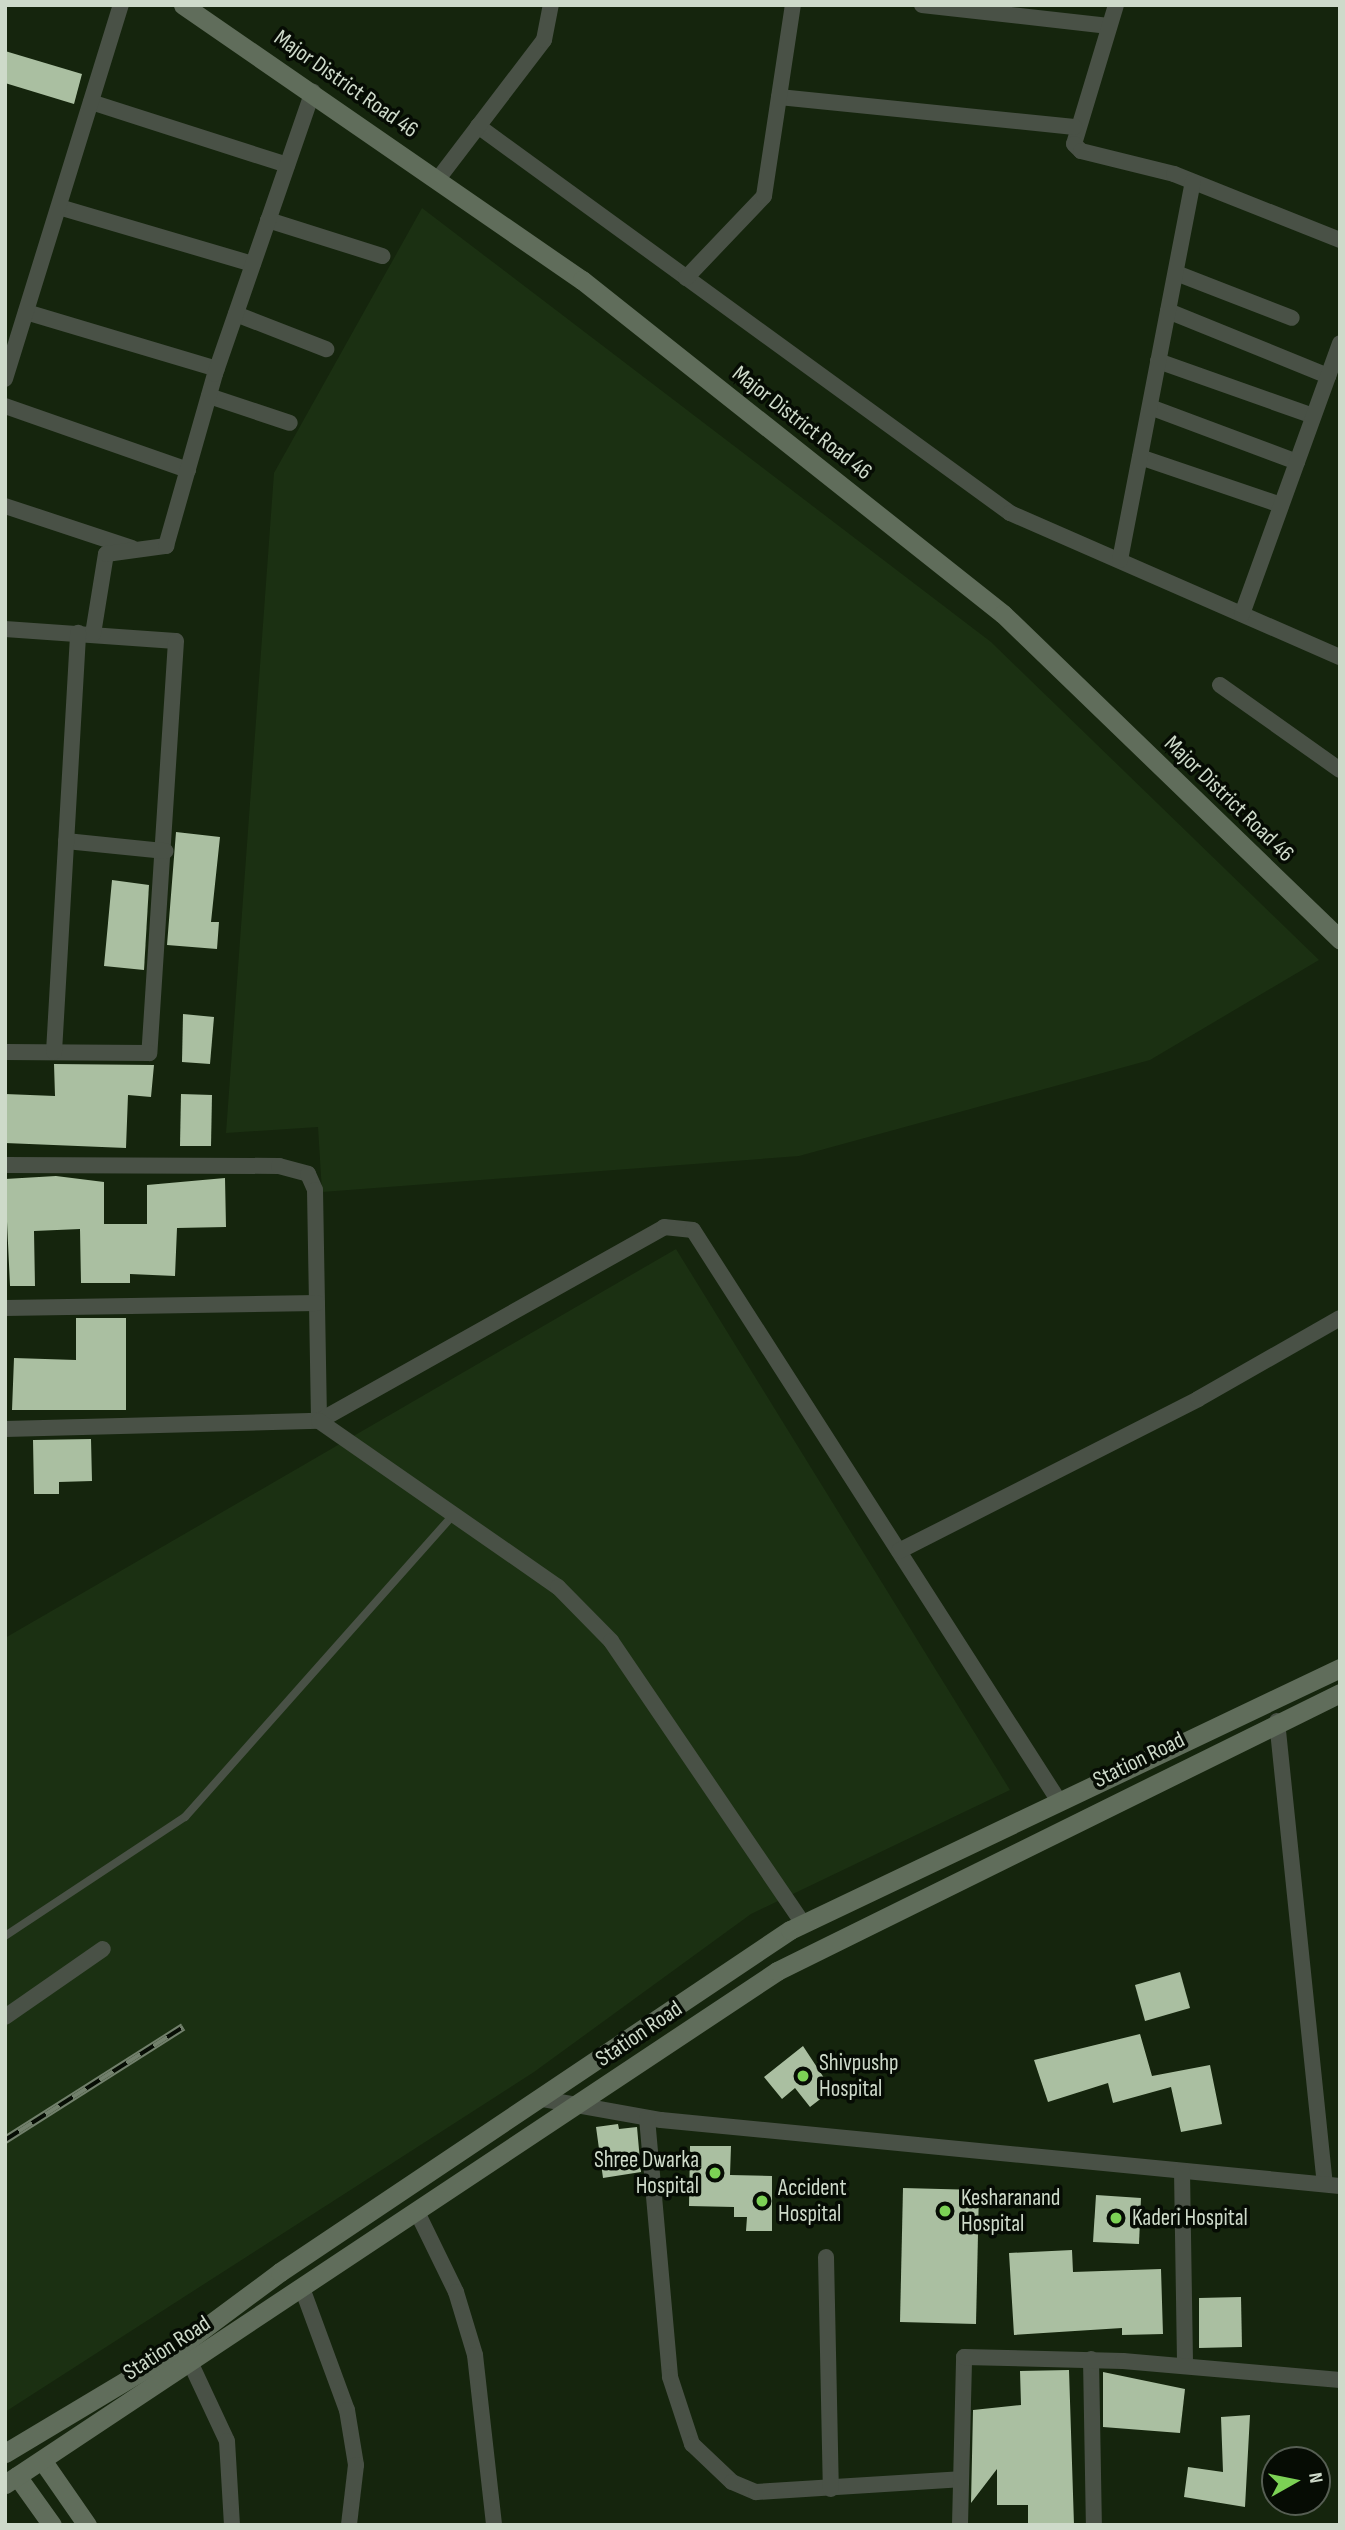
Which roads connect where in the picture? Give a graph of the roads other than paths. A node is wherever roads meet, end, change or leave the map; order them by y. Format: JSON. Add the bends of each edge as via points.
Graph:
{"nodes":[{"id":1,"x":121,"y":5,"type":"edge"},
{"id":2,"x":183,"y":5,"type":"edge"},
{"id":3,"x":551,"y":5,"type":"edge"},
{"id":4,"x":793,"y":5,"type":"edge"},
{"id":5,"x":922,"y":5,"type":"edge"},
{"id":6,"x":1116,"y":5,"type":"edge"},
{"id":7,"x":1109,"y":26,"type":"junction"},
{"id":8,"x":313,"y":91,"type":"junction"},
{"id":9,"x":779,"y":97,"type":"junction"},
{"id":10,"x":91,"y":102,"type":"junction"},
{"id":11,"x":478,"y":126,"type":"junction"},
{"id":12,"x":1074,"y":127,"type":"junction"},
{"id":13,"x":287,"y":165,"type":"junction"},
{"id":14,"x":438,"y":179,"type":"junction"},
{"id":15,"x":1194,"y":182,"type":"junction"},
{"id":16,"x":59,"y":207,"type":"junction"},
{"id":17,"x":268,"y":220,"type":"junction"},
{"id":18,"x":1340,"y":240,"type":"edge"},
{"id":19,"x":382,"y":256,"type":"dead end"},
{"id":20,"x":253,"y":264,"type":"junction"},
{"id":21,"x":1175,"y":274,"type":"junction"},
{"id":22,"x":686,"y":278,"type":"junction"},
{"id":23,"x":1168,"y":311,"type":"junction"},
{"id":24,"x":26,"y":312,"type":"junction"},
{"id":25,"x":236,"y":314,"type":"junction"},
{"id":26,"x":1292,"y":318,"type":"dead end"},
{"id":27,"x":1340,"y":343,"type":"edge"},
{"id":28,"x":326,"y":349,"type":"dead end"},
{"id":29,"x":1158,"y":361,"type":"junction"},
{"id":30,"x":217,"y":369,"type":"junction"},
{"id":31,"x":1328,"y":376,"type":"junction"},
{"id":32,"x":5,"y":379,"type":"edge"},
{"id":33,"x":209,"y":396,"type":"junction"},
{"id":34,"x":5,"y":406,"type":"edge"},
{"id":35,"x":1150,"y":407,"type":"junction"},
{"id":36,"x":1314,"y":416,"type":"junction"},
{"id":37,"x":290,"y":423,"type":"dead end"},
{"id":38,"x":1140,"y":457,"type":"junction"},
{"id":39,"x":1297,"y":462,"type":"junction"},
{"id":40,"x":187,"y":470,"type":"junction"},
{"id":41,"x":1281,"y":505,"type":"junction"},
{"id":42,"x":5,"y":506,"type":"edge"},
{"id":43,"x":137,"y":550,"type":"junction"},
{"id":44,"x":1120,"y":560,"type":"junction"},
{"id":45,"x":1242,"y":614,"type":"junction"},
{"id":46,"x":5,"y":629,"type":"edge"},
{"id":47,"x":85,"y":633,"type":"junction"},
{"id":48,"x":1340,"y":657,"type":"edge"},
{"id":49,"x":1220,"y":685,"type":"dead end"},
{"id":50,"x":1340,"y":771,"type":"edge"},
{"id":51,"x":66,"y":841,"type":"junction"},
{"id":52,"x":165,"y":852,"type":"junction"},
{"id":53,"x":1340,"y":940,"type":"edge"},
{"id":54,"x":5,"y":1052,"type":"edge"},
{"id":55,"x":54,"y":1052,"type":"junction"},
{"id":56,"x":5,"y":1165,"type":"edge"},
{"id":57,"x":317,"y":1303,"type":"junction"},
{"id":58,"x":5,"y":1308,"type":"edge"},
{"id":59,"x":1340,"y":1318,"type":"edge"},
{"id":60,"x":319,"y":1421,"type":"junction"},
{"id":61,"x":5,"y":1429,"type":"edge"},
{"id":62,"x":451,"y":1517,"type":"junction"},
{"id":63,"x":899,"y":1551,"type":"junction"},
{"id":64,"x":1340,"y":1668,"type":"edge"},
{"id":65,"x":1340,"y":1693,"type":"edge"},
{"id":66,"x":1278,"y":1721,"type":"junction"},
{"id":67,"x":1058,"y":1798,"type":"junction"},
{"id":68,"x":803,"y":1923,"type":"junction"},
{"id":69,"x":5,"y":1936,"type":"edge"},
{"id":70,"x":103,"y":1950,"type":"dead end"},
{"id":71,"x":5,"y":2017,"type":"edge"},
{"id":72,"x":543,"y":2099,"type":"junction"},
{"id":73,"x":578,"y":2106,"type":"junction"},
{"id":74,"x":646,"y":2118,"type":"junction"},
{"id":75,"x":1182,"y":2171,"type":"junction"},
{"id":76,"x":1333,"y":2185,"type":"edge"},
{"id":77,"x":417,"y":2212,"type":"junction"},
{"id":78,"x":826,"y":2257,"type":"dead end"},
{"id":79,"x":302,"y":2288,"type":"junction"},
{"id":80,"x":1091,"y":2359,"type":"junction"},
{"id":81,"x":190,"y":2362,"type":"junction"},
{"id":82,"x":1185,"y":2365,"type":"junction"},
{"id":83,"x":1340,"y":2380,"type":"edge"},
{"id":84,"x":5,"y":2453,"type":"edge"},
{"id":85,"x":42,"y":2460,"type":"junction"},
{"id":86,"x":960,"y":2479,"type":"junction"},
{"id":87,"x":11,"y":2480,"type":"edge"},
{"id":88,"x":831,"y":2489,"type":"junction"},
{"id":89,"x":52,"y":2525,"type":"edge"},
{"id":90,"x":87,"y":2525,"type":"edge"},
{"id":91,"x":232,"y":2525,"type":"edge"},
{"id":92,"x":349,"y":2525,"type":"edge"},
{"id":93,"x":494,"y":2525,"type":"edge"},
{"id":94,"x":960,"y":2525,"type":"edge"},
{"id":95,"x":1094,"y":2525,"type":"edge"}],
"edges":[{"from":1,"to":10,"type":"street"},
{"from":2,"to":8,"type":"main road","name":"Major District Road 46"},
{"from":3,"to":11,"type":"street","via":[[544,40]]},
{"from":4,"to":9,"type":"street"},
{"from":5,"to":7,"type":"street"},
{"from":6,"to":7,"type":"street"},
{"from":7,"to":12,"type":"street"},
{"from":8,"to":13,"type":"street"},
{"from":8,"to":14,"type":"main road","name":"Major District Road 46"},
{"from":9,"to":12,"type":"street"},
{"from":9,"to":22,"type":"street","via":[[760,206]]},
{"from":10,"to":13,"type":"street"},
{"from":10,"to":16,"type":"street"},
{"from":11,"to":14,"type":"street"},
{"from":11,"to":22,"type":"street"},
{"from":12,"to":15,"type":"street","via":[[1081,151]]},
{"from":13,"to":17,"type":"street"},
{"from":14,"to":53,"type":"main road","name":"Major District Road 46","via":[[582,280],[1003,614]]},
{"from":15,"to":18,"type":"street"},
{"from":15,"to":21,"type":"street"},
{"from":16,"to":20,"type":"street"},
{"from":16,"to":24,"type":"street"},
{"from":17,"to":19,"type":"street"},
{"from":17,"to":20,"type":"street"},
{"from":20,"to":25,"type":"street"},
{"from":21,"to":23,"type":"street"},
{"from":21,"to":26,"type":"street"},
{"from":22,"to":44,"type":"street","via":[[1010,513]]},
{"from":23,"to":29,"type":"street"},
{"from":23,"to":31,"type":"street"},
{"from":24,"to":30,"type":"street"},
{"from":24,"to":32,"type":"street"},
{"from":25,"to":28,"type":"street"},
{"from":25,"to":30,"type":"street"},
{"from":27,"to":31,"type":"street"},
{"from":29,"to":35,"type":"street"},
{"from":29,"to":36,"type":"street"},
{"from":30,"to":33,"type":"street"},
{"from":31,"to":36,"type":"street"},
{"from":33,"to":37,"type":"street"},
{"from":33,"to":40,"type":"street"},
{"from":34,"to":40,"type":"street"},
{"from":35,"to":38,"type":"street"},
{"from":35,"to":39,"type":"street"},
{"from":36,"to":39,"type":"street"},
{"from":38,"to":41,"type":"street"},
{"from":38,"to":44,"type":"street"},
{"from":39,"to":41,"type":"street"},
{"from":40,"to":43,"type":"street","via":[[166,545]]},
{"from":41,"to":45,"type":"street"},
{"from":42,"to":43,"type":"street"},
{"from":43,"to":47,"type":"street","via":[[106,554]]},
{"from":44,"to":45,"type":"street"},
{"from":45,"to":48,"type":"street"},
{"from":46,"to":47,"type":"street"},
{"from":47,"to":51,"type":"street"},
{"from":47,"to":52,"type":"street","via":[[176,641]]},
{"from":49,"to":50,"type":"street"},
{"from":51,"to":52,"type":"street"},
{"from":51,"to":55,"type":"street"},
{"from":52,"to":55,"type":"street","via":[[149,1053]]},
{"from":54,"to":55,"type":"street"},
{"from":56,"to":57,"type":"street","via":[[299,1170],[315,1190]]},
{"from":57,"to":58,"type":"street"},
{"from":57,"to":60,"type":"street"},
{"from":59,"to":63,"type":"street","via":[[1198,1399]]},
{"from":60,"to":61,"type":"street"},
{"from":60,"to":62,"type":"street"},
{"from":60,"to":63,"type":"street","via":[[664,1227],[684,1225]]},
{"from":62,"to":68,"type":"street","via":[[558,1587],[611,1641]]},
{"from":62,"to":69,"type":"lane","via":[[185,1817]]},
{"from":63,"to":67,"type":"street"},
{"from":64,"to":67,"type":"main road","name":"Station Road"},
{"from":65,"to":66,"type":"main road","name":"Station Road"},
{"from":66,"to":73,"type":"main road","name":"Station Road","via":[[777,1971]]},
{"from":66,"to":76,"type":"street"},
{"from":67,"to":68,"type":"main road","name":"Station Road"},
{"from":68,"to":72,"type":"main road","name":"Station Road"},
{"from":70,"to":71,"type":"street"},
{"from":72,"to":73,"type":"street"},
{"from":72,"to":84,"type":"main road","name":"Station Road","via":[[290,2264],[167,2356]]},
{"from":73,"to":74,"type":"street"},
{"from":73,"to":77,"type":"main road","name":"Station Road"},
{"from":74,"to":75,"type":"street"},
{"from":74,"to":88,"type":"street","via":[[670,2377],[691,2444],[732,2482],[757,2492]]},
{"from":75,"to":76,"type":"street"},
{"from":75,"to":82,"type":"street"},
{"from":77,"to":79,"type":"main road","name":"Station Road"},
{"from":77,"to":93,"type":"street","via":[[456,2292],[475,2355]]},
{"from":78,"to":88,"type":"street"},
{"from":79,"to":81,"type":"main road","name":"Station Road"},
{"from":79,"to":92,"type":"street","via":[[347,2410],[356,2465]]},
{"from":80,"to":82,"type":"street"},
{"from":80,"to":86,"type":"street","via":[[964,2357]]},
{"from":80,"to":95,"type":"street"},
{"from":81,"to":85,"type":"main road","name":"Station Road"},
{"from":81,"to":91,"type":"street","via":[[227,2441]]},
{"from":82,"to":83,"type":"street"},
{"from":85,"to":87,"type":"main road","name":"Station Road"},
{"from":85,"to":90,"type":"main road"},
{"from":86,"to":88,"type":"street"},
{"from":86,"to":94,"type":"street"},
{"from":87,"to":89,"type":"main road"}]}
